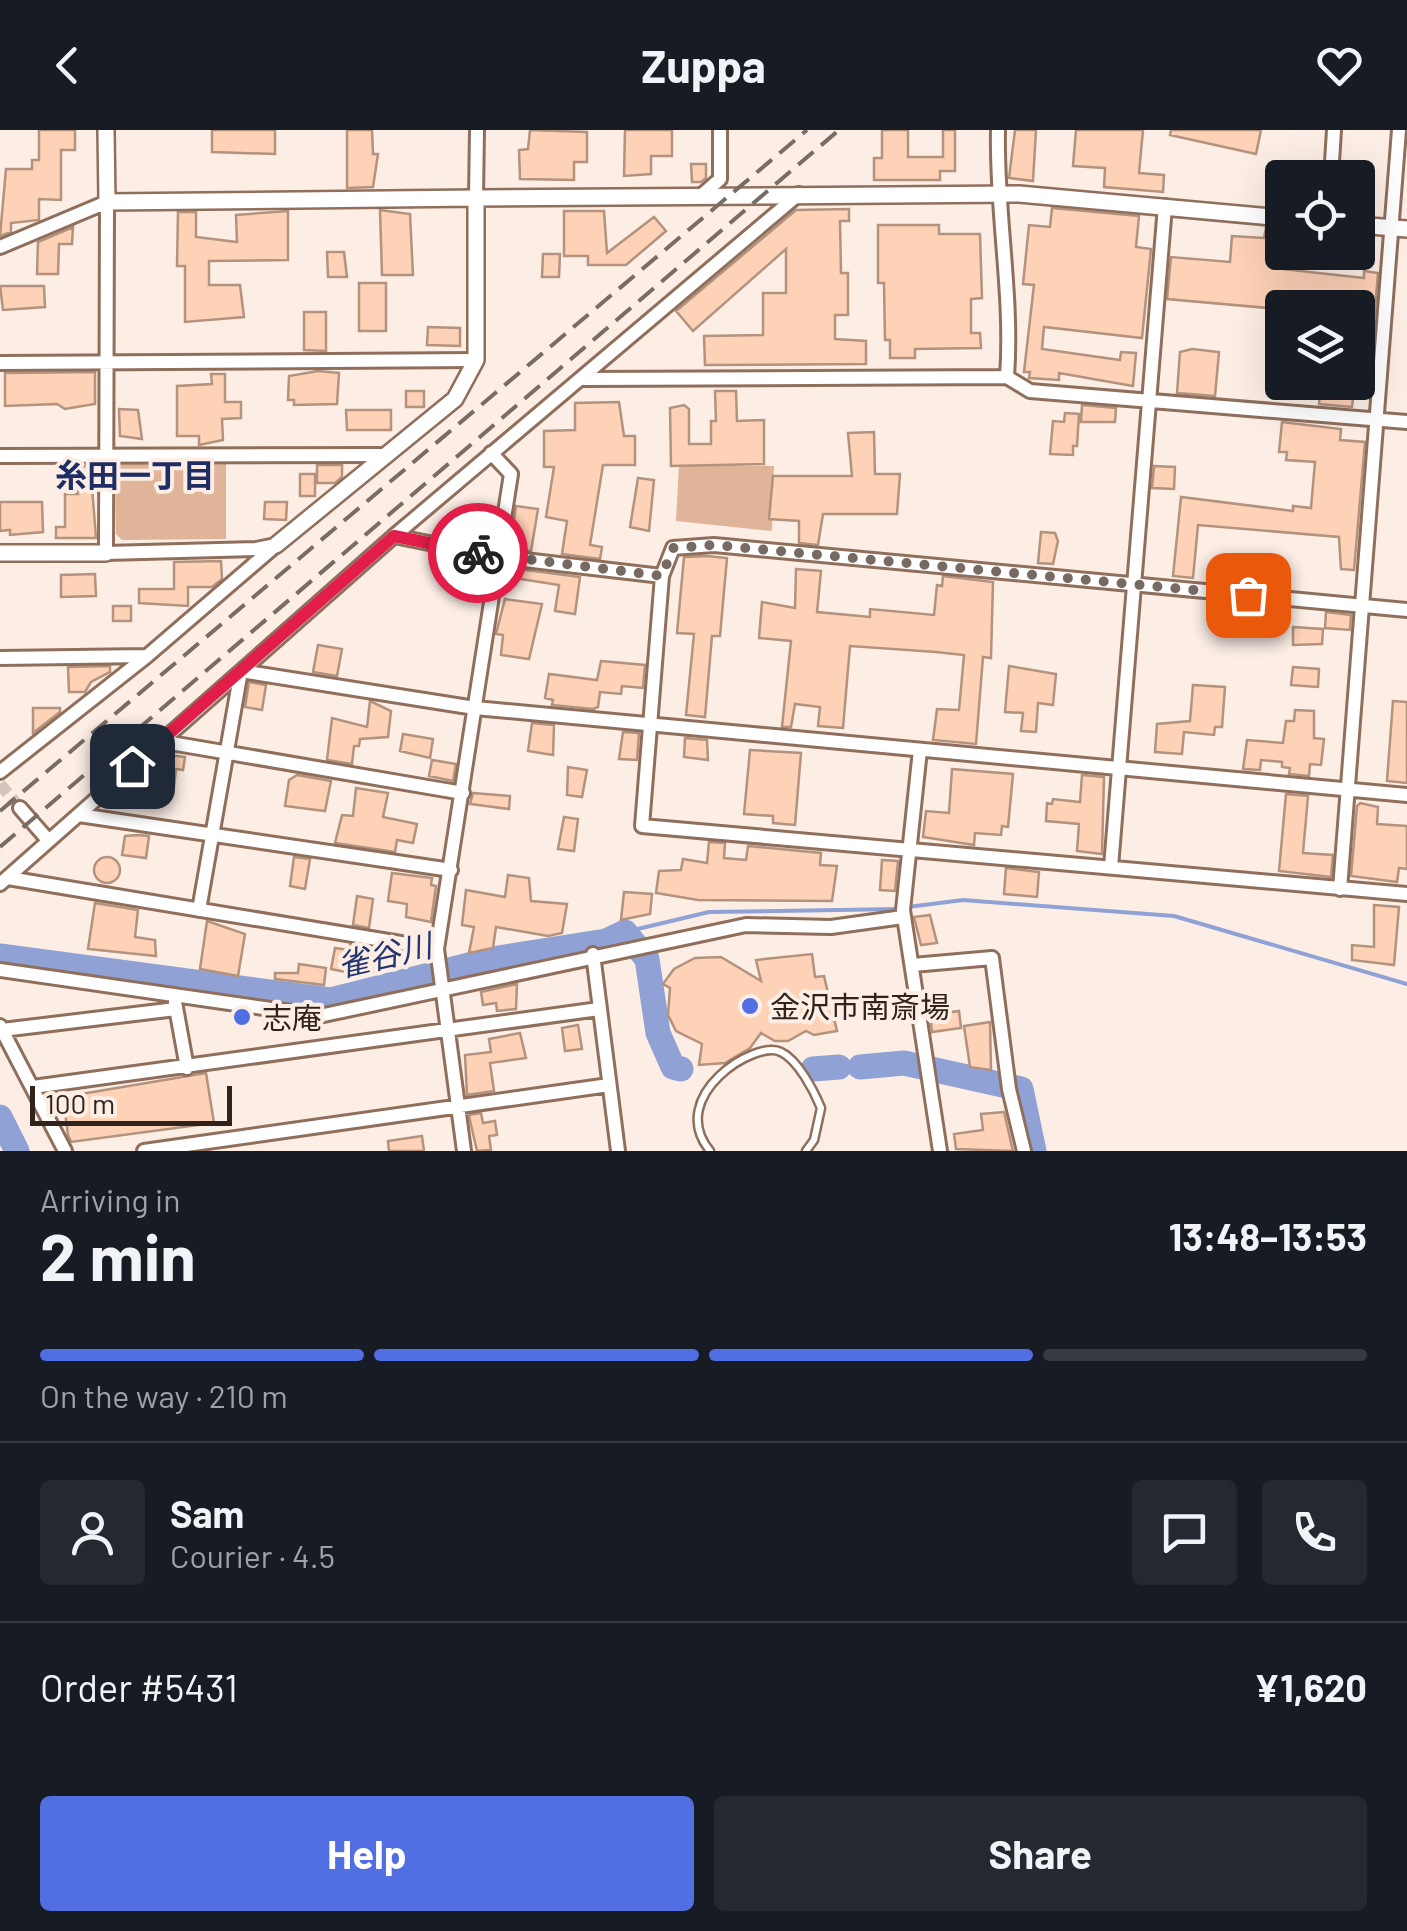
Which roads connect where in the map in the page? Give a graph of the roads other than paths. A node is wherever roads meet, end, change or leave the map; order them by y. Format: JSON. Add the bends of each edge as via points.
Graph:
{"nodes":[{"id":1,"x":106,"y":130,"type":"edge"},
{"id":2,"x":477,"y":130,"type":"edge"},
{"id":3,"x":720,"y":130,"type":"edge"},
{"id":4,"x":998,"y":130,"type":"edge"},
{"id":5,"x":1334,"y":130,"type":"edge"},
{"id":6,"x":1399,"y":130,"type":"edge"},
{"id":7,"x":1332,"y":160,"type":"edge"},
{"id":8,"x":703,"y":194,"type":"junction"},
{"id":9,"x":799,"y":194,"type":"junction"},
{"id":10,"x":996,"y":194,"type":"junction"},
{"id":11,"x":476,"y":198,"type":"junction"},
{"id":12,"x":108,"y":202,"type":"junction"},
{"id":13,"x":1165,"y":206,"type":"junction"},
{"id":14,"x":1265,"y":216,"type":"edge"},
{"id":15,"x":1375,"y":226,"type":"edge"},
{"id":16,"x":1401,"y":228,"type":"edge"},
{"id":17,"x":0,"y":247,"type":"edge"},
{"id":18,"x":476,"y":360,"type":"junction"},
{"id":19,"x":106,"y":362,"type":"junction"},
{"id":20,"x":0,"y":363,"type":"edge"},
{"id":21,"x":1007,"y":377,"type":"junction"},
{"id":22,"x":584,"y":379,"type":"junction"},
{"id":23,"x":1148,"y":400,"type":"junction"},
{"id":24,"x":1378,"y":419,"type":"junction"},
{"id":25,"x":1407,"y":422,"type":"edge"},
{"id":26,"x":490,"y":453,"type":"junction"},
{"id":27,"x":107,"y":454,"type":"junction"},
{"id":28,"x":382,"y":455,"type":"junction"},
{"id":29,"x":0,"y":456,"type":"edge"},
{"id":30,"x":394,"y":536,"type":"junction"},
{"id":31,"x":276,"y":545,"type":"junction"},
{"id":32,"x":106,"y":553,"type":"junction"},
{"id":33,"x":0,"y":554,"type":"edge"},
{"id":34,"x":498,"y":557,"type":"junction"},
{"id":35,"x":662,"y":576,"type":"junction"},
{"id":36,"x":1132,"y":584,"type":"junction"},
{"id":37,"x":1362,"y":606,"type":"junction"},
{"id":38,"x":1407,"y":610,"type":"edge"},
{"id":39,"x":147,"y":656,"type":"junction"},
{"id":40,"x":0,"y":658,"type":"edge"},
{"id":41,"x":240,"y":671,"type":"junction"},
{"id":42,"x":475,"y":708,"type":"junction"},
{"id":43,"x":651,"y":725,"type":"junction"},
{"id":44,"x":159,"y":741,"type":"junction"},
{"id":45,"x":920,"y":750,"type":"junction"},
{"id":46,"x":224,"y":753,"type":"junction"},
{"id":47,"x":20,"y":755,"type":"junction"},
{"id":48,"x":0,"y":756,"type":"edge"},
{"id":49,"x":1117,"y":768,"type":"junction"},
{"id":50,"x":0,"y":772,"type":"edge"},
{"id":51,"x":1346,"y":790,"type":"junction"},
{"id":52,"x":462,"y":793,"type":"junction"},
{"id":53,"x":1407,"y":795,"type":"edge"},
{"id":54,"x":20,"y":808,"type":"tunnel mouth"},
{"id":55,"x":79,"y":816,"type":"junction"},
{"id":56,"x":212,"y":835,"type":"junction"},
{"id":57,"x":48,"y":840,"type":"junction"},
{"id":58,"x":910,"y":848,"type":"junction"},
{"id":59,"x":1111,"y":867,"type":"junction"},
{"id":60,"x":451,"y":870,"type":"junction"},
{"id":61,"x":4,"y":881,"type":"edge"},
{"id":62,"x":1340,"y":889,"type":"junction"},
{"id":63,"x":1407,"y":894,"type":"edge"},
{"id":64,"x":200,"y":910,"type":"junction"},
{"id":65,"x":903,"y":913,"type":"junction"},
{"id":66,"x":592,"y":954,"type":"junction"},
{"id":67,"x":437,"y":955,"type":"junction"},
{"id":68,"x":913,"y":965,"type":"junction"},
{"id":69,"x":0,"y":970,"type":"edge"},
{"id":70,"x":440,"y":986,"type":"junction"},
{"id":71,"x":173,"y":994,"type":"junction"},
{"id":72,"x":176,"y":1009,"type":"junction"},
{"id":73,"x":600,"y":1009,"type":"junction"},
{"id":74,"x":1,"y":1028,"type":"edge"},
{"id":75,"x":447,"y":1030,"type":"junction"},
{"id":76,"x":187,"y":1068,"type":"junction"},
{"id":77,"x":609,"y":1085,"type":"junction"},
{"id":78,"x":33,"y":1087,"type":"junction"},
{"id":79,"x":458,"y":1106,"type":"junction"},
{"id":80,"x":66,"y":1151,"type":"edge"},
{"id":81,"x":144,"y":1151,"type":"edge"},
{"id":82,"x":464,"y":1151,"type":"edge"},
{"id":83,"x":618,"y":1151,"type":"edge"},
{"id":84,"x":710,"y":1151,"type":"edge"},
{"id":85,"x":806,"y":1151,"type":"edge"},
{"id":86,"x":940,"y":1151,"type":"edge"},
{"id":87,"x":1024,"y":1151,"type":"edge"}],
"edges":[{"from":1,"to":12,"type":"street"},
{"from":2,"to":11,"type":"street"},
{"from":3,"to":8,"type":"street","via":[[720,179]]},
{"from":4,"to":10,"type":"street"},
{"from":5,"to":7,"type":"street"},
{"from":6,"to":16,"type":"street"},
{"from":8,"to":9,"type":"street"},
{"from":8,"to":11,"type":"street"},
{"from":9,"to":10,"type":"street"},
{"from":9,"to":22,"type":"street"},
{"from":10,"to":13,"type":"street"},
{"from":10,"to":21,"type":"street","via":[[1011,318]]},
{"from":11,"to":12,"type":"street"},
{"from":11,"to":18,"type":"street"},
{"from":12,"to":17,"type":"street"},
{"from":12,"to":19,"type":"street"},
{"from":13,"to":14,"type":"street"},
{"from":13,"to":23,"type":"street"},
{"from":15,"to":16,"type":"street"},
{"from":16,"to":24,"type":"street"},
{"from":18,"to":19,"type":"street"},
{"from":18,"to":28,"type":"street","via":[[455,399]]},
{"from":19,"to":20,"type":"street"},
{"from":19,"to":27,"type":"street"},
{"from":21,"to":22,"type":"street"},
{"from":21,"to":23,"type":"street","via":[[1030,390]]},
{"from":22,"to":26,"type":"street"},
{"from":23,"to":24,"type":"street"},
{"from":23,"to":36,"type":"street"},
{"from":24,"to":25,"type":"street"},
{"from":24,"to":37,"type":"street"},
{"from":26,"to":30,"type":"street"},
{"from":26,"to":34,"type":"street","via":[[511,474]]},
{"from":27,"to":28,"type":"street"},
{"from":27,"to":29,"type":"street"},
{"from":27,"to":32,"type":"street"},
{"from":28,"to":31,"type":"street"},
{"from":30,"to":34,"type":"street"},
{"from":30,"to":41,"type":"street"},
{"from":31,"to":32,"type":"street"},
{"from":31,"to":39,"type":"street"},
{"from":32,"to":33,"type":"street"},
{"from":34,"to":35,"type":"street"},
{"from":34,"to":42,"type":"street"},
{"from":35,"to":36,"type":"street","via":[[673,548],[714,545]]},
{"from":35,"to":43,"type":"street"},
{"from":36,"to":37,"type":"street"},
{"from":36,"to":49,"type":"street"},
{"from":37,"to":38,"type":"street"},
{"from":37,"to":51,"type":"street"},
{"from":39,"to":40,"type":"street"},
{"from":39,"to":47,"type":"street"},
{"from":41,"to":42,"type":"street"},
{"from":41,"to":44,"type":"street"},
{"from":41,"to":46,"type":"street"},
{"from":42,"to":43,"type":"street"},
{"from":42,"to":52,"type":"street"},
{"from":43,"to":45,"type":"street"},
{"from":43,"to":58,"type":"street","via":[[642,826]]},
{"from":44,"to":46,"type":"street"},
{"from":44,"to":55,"type":"street"},
{"from":45,"to":49,"type":"street"},
{"from":45,"to":58,"type":"street"},
{"from":46,"to":52,"type":"street"},
{"from":46,"to":56,"type":"street"},
{"from":47,"to":48,"type":"street"},
{"from":47,"to":50,"type":"street"},
{"from":49,"to":51,"type":"street"},
{"from":49,"to":59,"type":"street"},
{"from":51,"to":53,"type":"street"},
{"from":51,"to":62,"type":"street"},
{"from":52,"to":60,"type":"street"},
{"from":54,"to":57,"type":"street"},
{"from":55,"to":56,"type":"street"},
{"from":55,"to":57,"type":"street"},
{"from":56,"to":60,"type":"street"},
{"from":56,"to":64,"type":"street"},
{"from":57,"to":61,"type":"street"},
{"from":58,"to":59,"type":"street"},
{"from":58,"to":65,"type":"street"},
{"from":59,"to":62,"type":"street"},
{"from":60,"to":67,"type":"street"},
{"from":61,"to":64,"type":"street"},
{"from":62,"to":63,"type":"street"},
{"from":64,"to":67,"type":"street"},
{"from":65,"to":66,"type":"street","via":[[831,927],[746,925]]},
{"from":65,"to":68,"type":"street"},
{"from":66,"to":70,"type":"street"},
{"from":66,"to":73,"type":"street"},
{"from":67,"to":70,"type":"street"},
{"from":68,"to":86,"type":"street"},
{"from":68,"to":87,"type":"street","via":[[992,958]]},
{"from":69,"to":71,"type":"street"},
{"from":70,"to":71,"type":"street","via":[[319,1016]]},
{"from":70,"to":75,"type":"street"},
{"from":71,"to":72,"type":"street"},
{"from":72,"to":74,"type":"street"},
{"from":72,"to":76,"type":"street"},
{"from":73,"to":75,"type":"street"},
{"from":73,"to":77,"type":"street"},
{"from":74,"to":78,"type":"street"},
{"from":75,"to":76,"type":"street"},
{"from":75,"to":79,"type":"street"},
{"from":76,"to":78,"type":"street"},
{"from":77,"to":79,"type":"street"},
{"from":77,"to":83,"type":"street"},
{"from":78,"to":80,"type":"street"},
{"from":79,"to":81,"type":"street"},
{"from":79,"to":82,"type":"street"},
{"from":84,"to":85,"type":"lane","via":[[698,1135],[695,1109],[703,1094],[762,1050],[778,1049],[794,1060],[821,1108]]}]}
